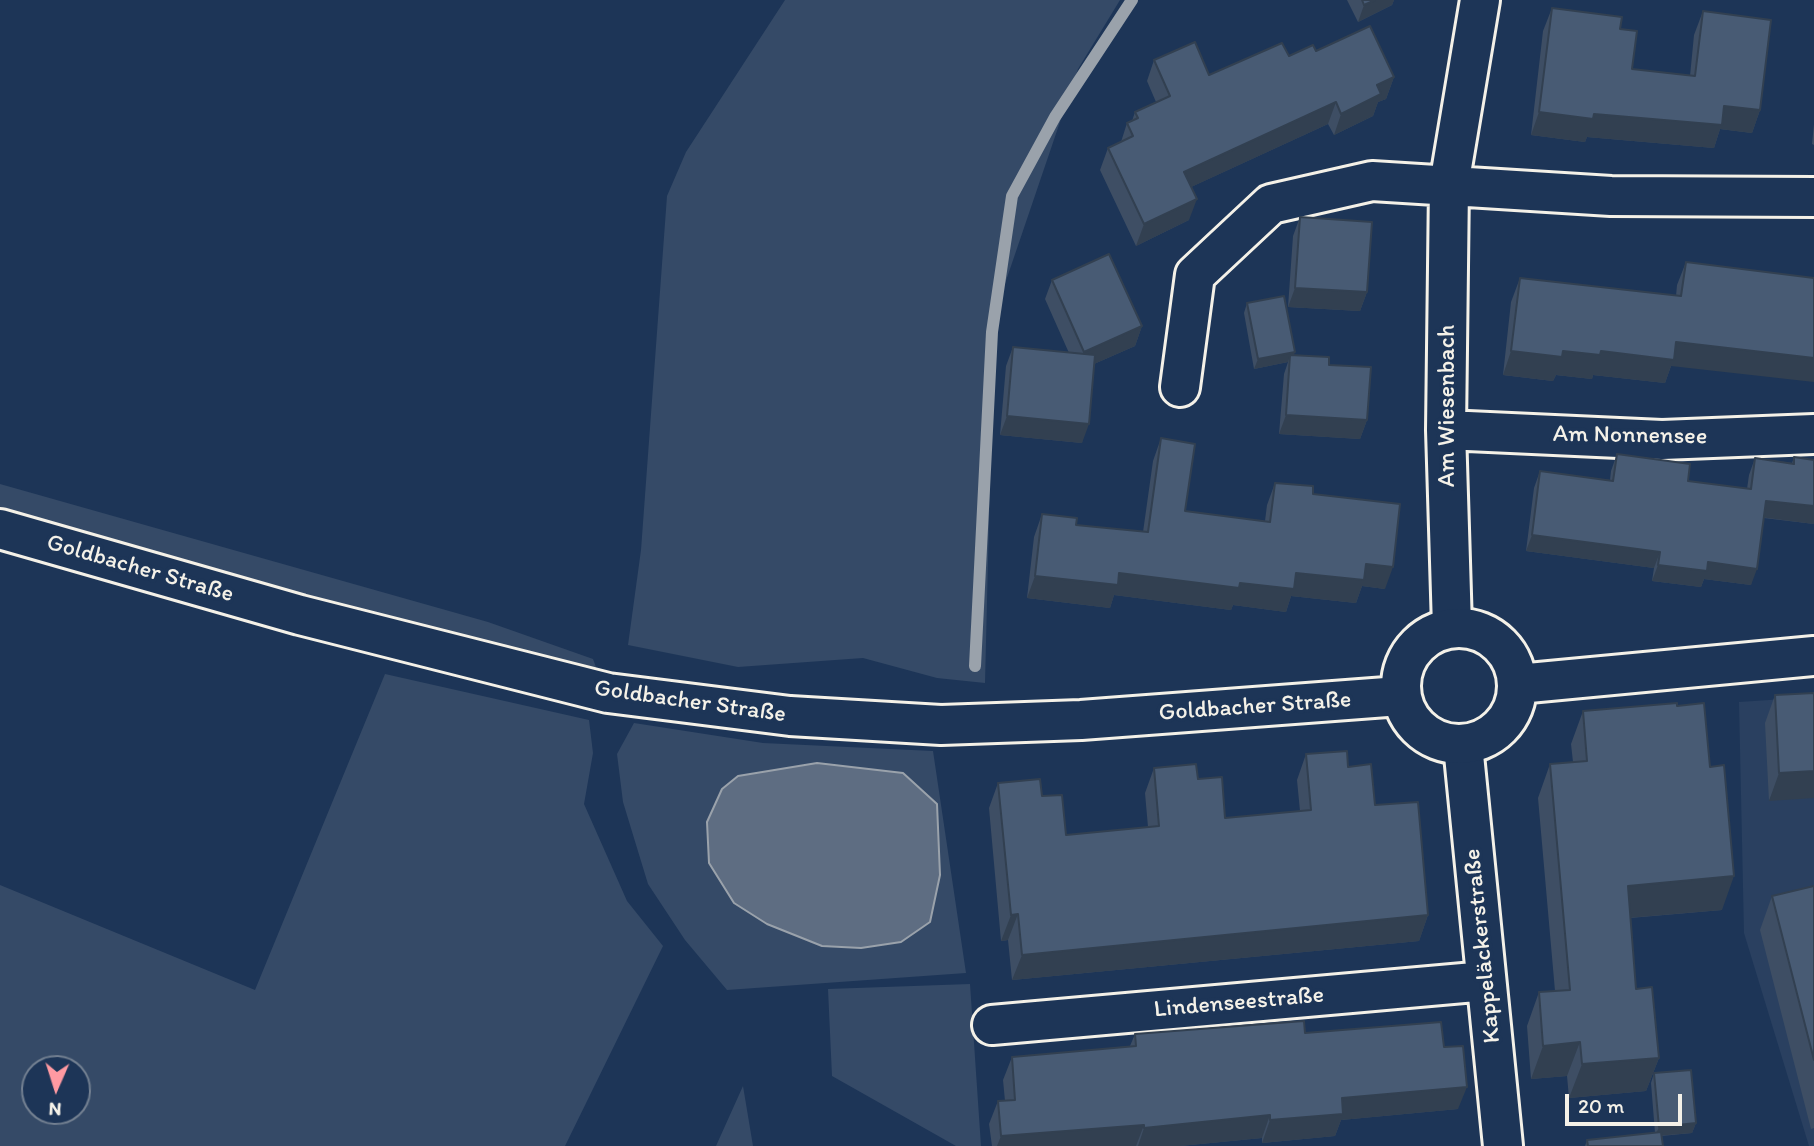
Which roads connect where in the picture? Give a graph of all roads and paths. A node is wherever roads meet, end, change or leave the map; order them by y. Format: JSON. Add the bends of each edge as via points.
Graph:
{"nodes":[{"id":1,"x":1480,"y":0,"type":"edge"},
{"id":2,"x":1449,"y":185,"type":"junction"},
{"id":3,"x":1814,"y":197,"type":"edge"},
{"id":4,"x":1180,"y":387,"type":"dead end"},
{"id":5,"x":1446,"y":430,"type":"junction"},
{"id":6,"x":1814,"y":434,"type":"edge"},
{"id":7,"x":0,"y":529,"type":"edge"},
{"id":8,"x":1452,"y":627,"type":"junction"},
{"id":9,"x":1814,"y":656,"type":"edge"},
{"id":10,"x":1518,"y":684,"type":"junction"},
{"id":11,"x":1400,"y":696,"type":"junction"},
{"id":12,"x":1463,"y":745,"type":"junction"},
{"id":13,"x":1486,"y":981,"type":"junction"},
{"id":14,"x":992,"y":1025,"type":"dead end"},
{"id":15,"x":1503,"y":1146,"type":"edge"}],
"edges":[{"from":1,"to":2,"type":"street","name":"Am Wiesenbach"},
{"from":2,"to":3,"type":"street","via":[[1611,196]]},
{"from":2,"to":4,"type":"street","via":[[1372,181],[1271,204],[1195,275]]},
{"from":2,"to":5,"type":"street","name":"Am Wiesenbach"},
{"from":5,"to":6,"type":"street","name":"Am Nonnensee","via":[[1662,440]]},
{"from":5,"to":8,"type":"street","name":"Am Wiesenbach"},
{"from":7,"to":11,"type":"street","name":"Goldbacher Straße","via":[[300,615],[608,693],[790,716],[941,725],[1081,720]]},
{"from":8,"to":10,"type":"street","via":[[1475,629],[1493,638],[1512,660]]},
{"from":8,"to":11,"type":"street","via":[[1423,639],[1407,657]]},
{"from":9,"to":10,"type":"street"},
{"from":10,"to":12,"type":"street","via":[[1508,720],[1490,737]]},
{"from":11,"to":12,"type":"street","via":[[1417,728],[1440,743]]},
{"from":12,"to":13,"type":"street","name":"Kappeläckerstraße"},
{"from":13,"to":14,"type":"street","name":"Lindenseestraße"},
{"from":13,"to":15,"type":"street","name":"Kappeläckerstraße"}]}
